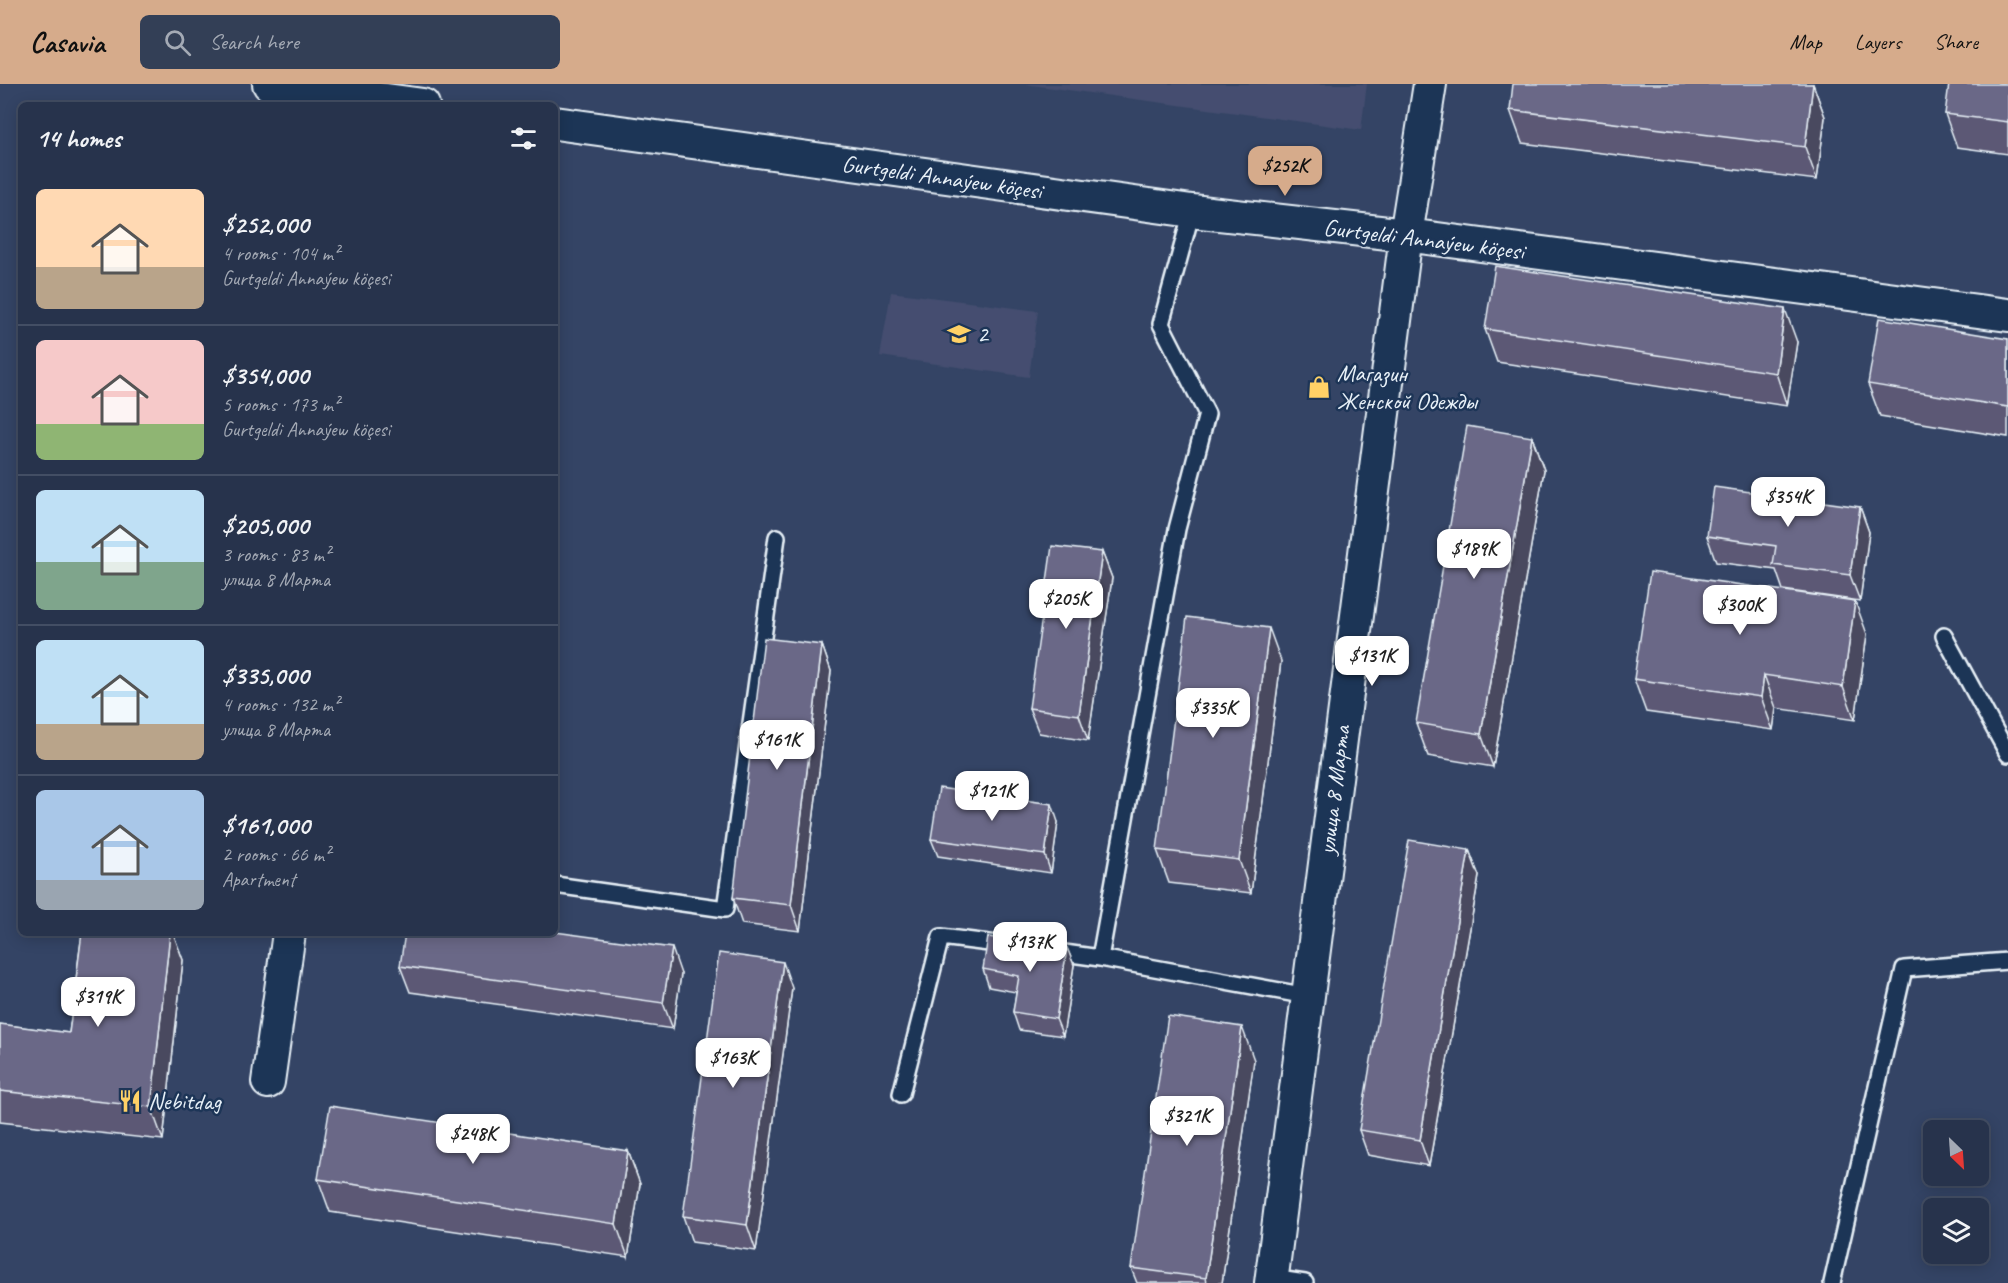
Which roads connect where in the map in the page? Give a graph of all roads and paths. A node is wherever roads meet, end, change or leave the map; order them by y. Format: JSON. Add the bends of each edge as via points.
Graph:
{"nodes":[{"id":1,"x":268,"y":84,"type":"edge"},
{"id":2,"x":1430,"y":84,"type":"edge"},
{"id":3,"x":405,"y":99,"type":"edge"},
{"id":4,"x":558,"y":123,"type":"edge"},
{"id":5,"x":1192,"y":211,"type":"junction"},
{"id":6,"x":1406,"y":235,"type":"junction"},
{"id":7,"x":2008,"y":315,"type":"edge"},
{"id":8,"x":777,"y":537,"type":"dead end"},
{"id":9,"x":1944,"y":636,"type":"dead end"},
{"id":10,"x":2008,"y":754,"type":"edge"},
{"id":11,"x":558,"y":885,"type":"edge"},
{"id":12,"x":289,"y":936,"type":"edge"},
{"id":13,"x":1100,"y":958,"type":"junction"},
{"id":14,"x":2008,"y":962,"type":"edge"},
{"id":15,"x":1307,"y":996,"type":"junction"},
{"id":16,"x":268,"y":1082,"type":"dead end"},
{"id":17,"x":900,"y":1094,"type":"dead end"},
{"id":18,"x":1272,"y":1281,"type":"edge"},
{"id":19,"x":1305,"y":1283,"type":"edge"},
{"id":20,"x":1832,"y":1283,"type":"edge"}],
"edges":[{"from":1,"to":3,"type":"street"},
{"from":2,"to":6,"type":"street","name":"улица 8 Марта"},
{"from":4,"to":5,"type":"street","name":"Gurtgeldi Annaýew köçesi"},
{"from":5,"to":6,"type":"street","name":"Gurtgeldi Annaýew köçesi"},
{"from":5,"to":13,"type":"lane","via":[[1161,324],[1207,414],[1177,529]]},
{"from":6,"to":7,"type":"street","name":"Gurtgeldi Annaýew köçesi"},
{"from":6,"to":15,"type":"street","name":"улица 8 Марта"},
{"from":8,"to":11,"type":"lane","via":[[725,909]]},
{"from":9,"to":10,"type":"lane"},
{"from":12,"to":16,"type":"street"},
{"from":13,"to":15,"type":"lane"},
{"from":13,"to":17,"type":"lane","via":[[941,937]]},
{"from":14,"to":20,"type":"lane","via":[[1904,969]]},
{"from":15,"to":18,"type":"street","name":"улица 8 Марта"},
{"from":18,"to":19,"type":"lane"}]}
